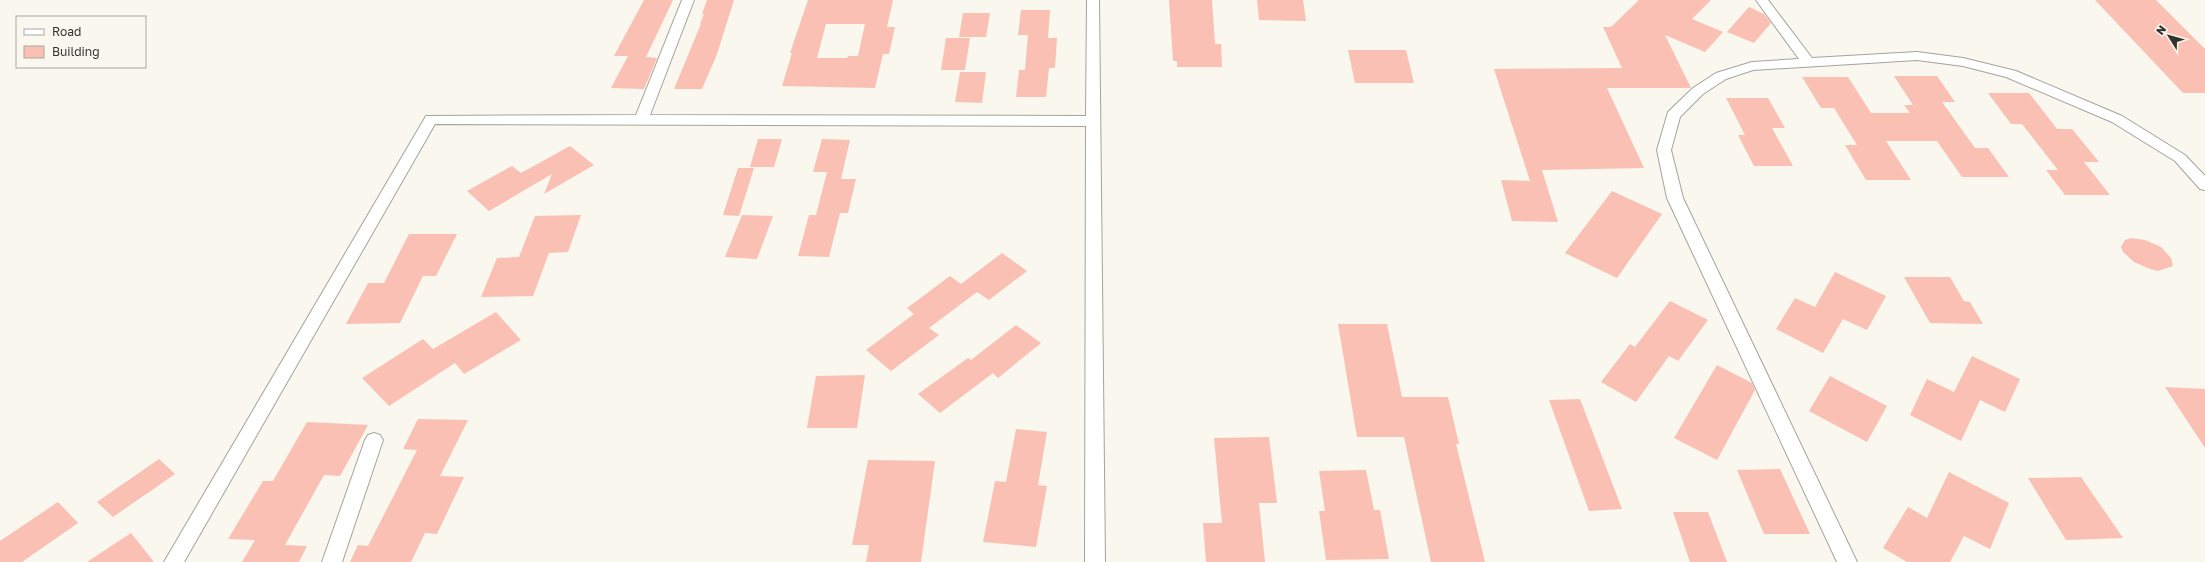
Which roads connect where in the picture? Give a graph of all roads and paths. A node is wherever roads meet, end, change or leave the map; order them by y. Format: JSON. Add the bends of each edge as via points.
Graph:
{"nodes":[{"id":1,"x":688,"y":0,"type":"edge"},
{"id":2,"x":1093,"y":0,"type":"edge"},
{"id":3,"x":1762,"y":0,"type":"edge"},
{"id":4,"x":1808,"y":62,"type":"junction"},
{"id":5,"x":641,"y":120,"type":"junction"},
{"id":6,"x":1092,"y":121,"type":"junction"},
{"id":7,"x":2205,"y":185,"type":"edge"},
{"id":8,"x":374,"y":440,"type":"dead end"},
{"id":9,"x":174,"y":562,"type":"edge"},
{"id":10,"x":332,"y":562,"type":"edge"},
{"id":11,"x":1095,"y":562,"type":"edge"},
{"id":12,"x":1848,"y":562,"type":"edge"}],
"edges":[{"from":1,"to":5,"type":"street"},
{"from":2,"to":6,"type":"street"},
{"from":3,"to":4,"type":"street"},
{"from":4,"to":7,"type":"street","via":[[1916,56],[1963,62],[2011,74],[2117,118],[2140,131],[2180,158]]},
{"from":4,"to":12,"type":"street","via":[[1752,66],[1721,76],[1698,91],[1673,115],[1664,150],[1675,198]]},
{"from":5,"to":6,"type":"street"},
{"from":5,"to":9,"type":"street","via":[[431,119]]},
{"from":6,"to":11,"type":"street"},
{"from":8,"to":10,"type":"street"}]}
